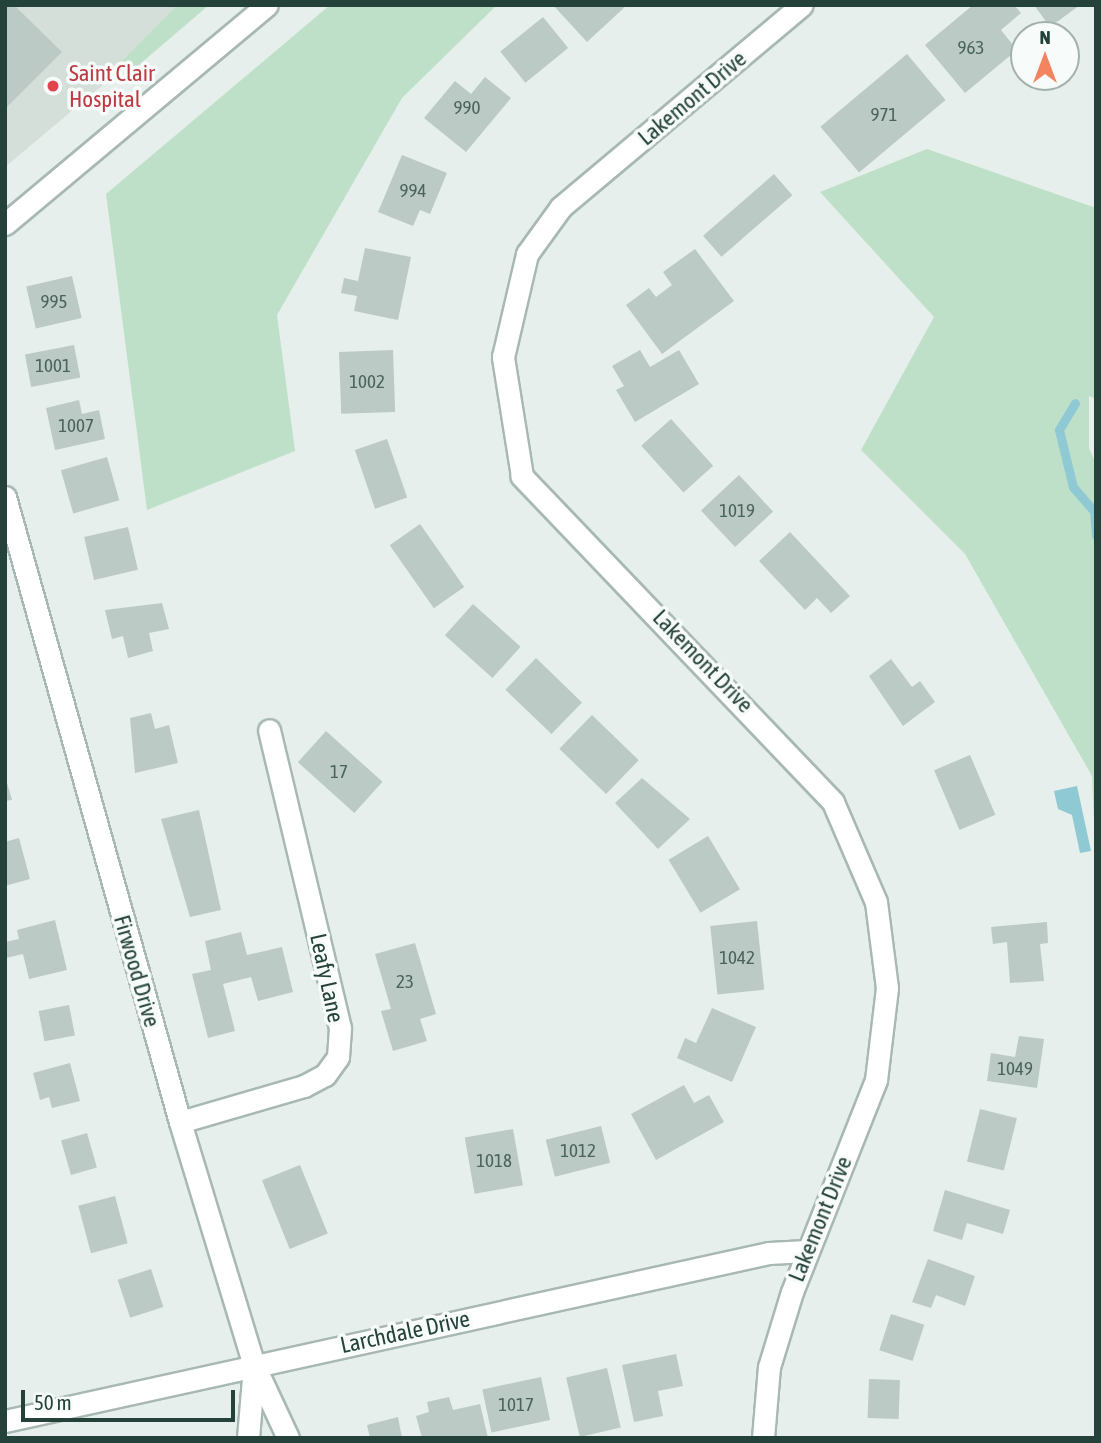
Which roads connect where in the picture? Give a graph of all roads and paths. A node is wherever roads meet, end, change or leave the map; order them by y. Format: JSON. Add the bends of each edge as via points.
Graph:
{"nodes":[{"id":1,"x":267,"y":5,"type":"edge"},
{"id":2,"x":802,"y":5,"type":"edge"},
{"id":3,"x":5,"y":225,"type":"edge"},
{"id":4,"x":5,"y":497,"type":"edge"},
{"id":5,"x":269,"y":730,"type":"dead end"},
{"id":6,"x":180,"y":1122,"type":"junction"},
{"id":7,"x":806,"y":1251,"type":"junction"},
{"id":8,"x":254,"y":1365,"type":"junction"},
{"id":9,"x":5,"y":1421,"type":"edge"},
{"id":10,"x":248,"y":1438,"type":"edge"},
{"id":11,"x":288,"y":1438,"type":"edge"},
{"id":12,"x":763,"y":1438,"type":"edge"}],
"edges":[{"from":1,"to":3,"type":"street"},
{"from":2,"to":7,"type":"street","name":"Lakemont Drive","via":[[561,207],[527,254],[503,357],[522,476],[832,802],[876,902],[887,988],[876,1080]]},
{"from":4,"to":6,"type":"street","name":"Firwood Drive"},
{"from":5,"to":6,"type":"street","name":"Leafy Lane","via":[[340,1028],[338,1057],[325,1075],[304,1086]]},
{"from":6,"to":8,"type":"street","name":"Firwood Drive"},
{"from":7,"to":8,"type":"street","name":"Larchdale Drive","via":[[769,1253]]},
{"from":7,"to":12,"type":"street","name":"Lakemont Drive","via":[[769,1367]]},
{"from":8,"to":9,"type":"street","name":"Larchdale Drive"},
{"from":8,"to":10,"type":"street"},
{"from":8,"to":11,"type":"street","name":"Firwood Drive"}]}
